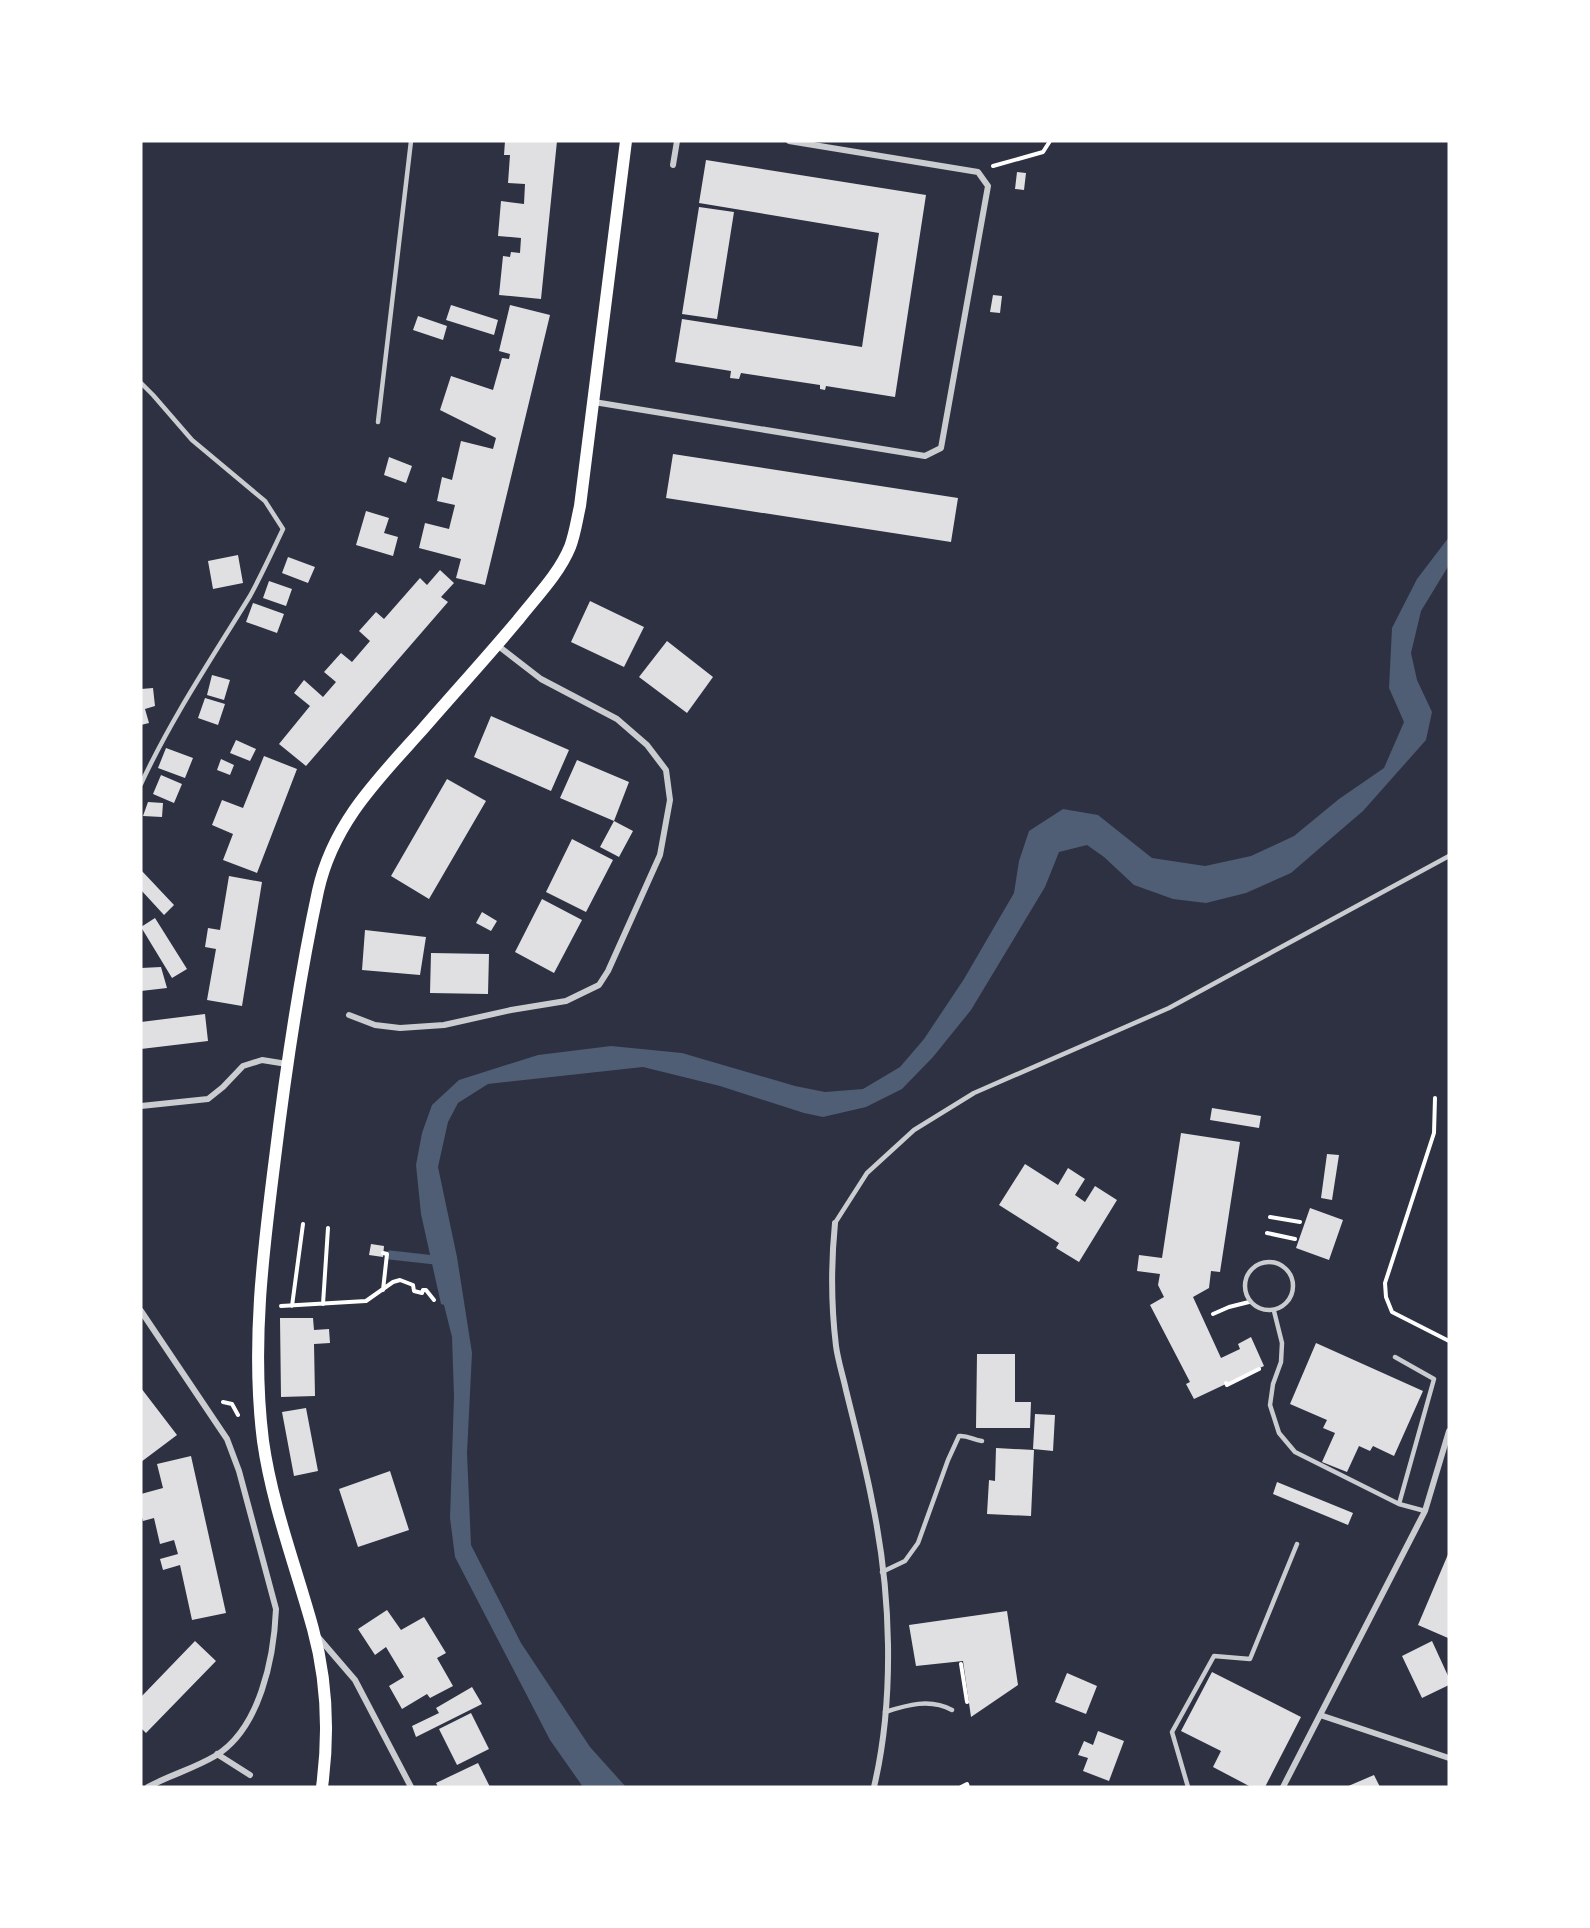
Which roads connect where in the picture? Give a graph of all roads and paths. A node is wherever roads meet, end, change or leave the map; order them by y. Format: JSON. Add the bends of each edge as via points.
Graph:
{"nodes":[{"id":1,"x":411,"y":141,"type":"edge"},
{"id":2,"x":627,"y":141,"type":"edge"},
{"id":3,"x":677,"y":141,"type":"edge"},
{"id":4,"x":789,"y":141,"type":"edge"},
{"id":5,"x":1050,"y":141,"type":"edge"},
{"id":6,"x":673,"y":165,"type":"dead end"},
{"id":7,"x":978,"y":172,"type":"junction"},
{"id":8,"x":141,"y":383,"type":"edge"},
{"id":9,"x":594,"y":402,"type":"junction"},
{"id":10,"x":378,"y":422,"type":"dead end"},
{"id":11,"x":496,"y":645,"type":"junction"},
{"id":12,"x":141,"y":784,"type":"edge"},
{"id":13,"x":1449,"y":856,"type":"edge"},
{"id":14,"x":349,"y":1015,"type":"dead end"},
{"id":15,"x":287,"y":1064,"type":"junction"},
{"id":16,"x":1435,"y":1098,"type":"dead end"},
{"id":17,"x":141,"y":1106,"type":"edge"},
{"id":18,"x":1270,"y":1217,"type":"dead end"},
{"id":19,"x":1300,"y":1222,"type":"dead end"},
{"id":20,"x":835,"y":1223,"type":"joint"},
{"id":21,"x":303,"y":1224,"type":"dead end"},
{"id":22,"x":328,"y":1228,"type":"dead end"},
{"id":23,"x":1267,"y":1233,"type":"dead end"},
{"id":24,"x":1295,"y":1239,"type":"dead end"},
{"id":25,"x":383,"y":1253,"type":"dead end"},
{"id":26,"x":382,"y":1291,"type":"junction"},
{"id":27,"x":434,"y":1300,"type":"dead end"},
{"id":28,"x":1249,"y":1302,"type":"junction"},
{"id":29,"x":323,"y":1304,"type":"junction"},
{"id":30,"x":282,"y":1306,"type":"dead end"},
{"id":31,"x":292,"y":1306,"type":"junction"},
{"id":32,"x":141,"y":1311,"type":"edge"},
{"id":33,"x":1274,"y":1311,"type":"junction"},
{"id":34,"x":1213,"y":1314,"type":"dead end"},
{"id":35,"x":1449,"y":1341,"type":"edge"},
{"id":36,"x":1395,"y":1357,"type":"dead end"},
{"id":37,"x":1277,"y":1373,"type":"junction"},
{"id":38,"x":1226,"y":1383,"type":"dead end"},
{"id":39,"x":1449,"y":1431,"type":"edge"},
{"id":40,"x":982,"y":1442,"type":"dead end"},
{"id":41,"x":1399,"y":1504,"type":"junction"},
{"id":42,"x":1425,"y":1511,"type":"junction"},
{"id":43,"x":1297,"y":1544,"type":"dead end"},
{"id":44,"x":882,"y":1572,"type":"junction"},
{"id":45,"x":314,"y":1632,"type":"junction"},
{"id":46,"x":961,"y":1664,"type":"dead end"},
{"id":47,"x":968,"y":1707,"type":"dead end"},
{"id":48,"x":952,"y":1710,"type":"dead end"},
{"id":49,"x":885,"y":1712,"type":"junction"},
{"id":50,"x":1320,"y":1715,"type":"junction"},
{"id":51,"x":217,"y":1754,"type":"junction"},
{"id":52,"x":1449,"y":1758,"type":"edge"},
{"id":53,"x":250,"y":1775,"type":"dead end"},
{"id":54,"x":148,"y":1787,"type":"edge"},
{"id":55,"x":322,"y":1787,"type":"edge"},
{"id":56,"x":411,"y":1787,"type":"edge"},
{"id":57,"x":874,"y":1787,"type":"edge"},
{"id":58,"x":961,"y":1787,"type":"edge"},
{"id":59,"x":968,"y":1787,"type":"edge"},
{"id":60,"x":1188,"y":1787,"type":"edge"},
{"id":61,"x":1283,"y":1787,"type":"edge"}],
"edges":[{"from":1,"to":10,"type":"lane"},
{"from":2,"to":9,"type":"main road"},
{"from":3,"to":6,"type":"street"},
{"from":4,"to":7,"type":"street"},
{"from":5,"to":7,"type":"path","via":[[1043,152]]},
{"from":7,"to":9,"type":"street","via":[[988,186],[941,448],[925,456]]},
{"from":8,"to":12,"type":"lane","via":[[192,440],[265,501],[283,529],[250,595],[161,740]]},
{"from":9,"to":11,"type":"main road","via":[[580,506],[570,546],[552,578]]},
{"from":11,"to":14,"type":"street","via":[[548,684],[617,719],[647,745],[666,770],[670,800],[660,855],[599,985],[566,1001],[444,1025],[400,1028],[375,1025]]},
{"from":11,"to":15,"type":"main road","via":[[361,798],[331,850],[318,891]]},
{"from":13,"to":20,"type":"lane","via":[[1169,1008],[974,1093],[914,1131],[867,1173]]},
{"from":15,"to":17,"type":"street","via":[[262,1060],[243,1066],[208,1099]]},
{"from":15,"to":45,"type":"main road","via":[[258,1307],[258,1401],[282,1527]]},
{"from":16,"to":35,"type":"path","via":[[1434,1133],[1385,1283],[1392,1312]]},
{"from":18,"to":19,"type":"path"},
{"from":20,"to":44,"type":"street","via":[[831,1262],[836,1347],[873,1503]]},
{"from":21,"to":31,"type":"path"},
{"from":22,"to":29,"type":"path"},
{"from":23,"to":24,"type":"path"},
{"from":25,"to":26,"type":"path","via":[[387,1254]]},
{"from":26,"to":27,"type":"path","via":[[400,1280],[413,1285],[414,1291],[426,1290]]},
{"from":26,"to":29,"type":"path","via":[[366,1301]]},
{"from":28,"to":33,"type":"lane","via":[[1260,1310]]},
{"from":28,"to":33,"type":"lane","via":[[1244,1289],[1246,1275],[1255,1265],[1268,1261],[1283,1265],[1292,1276],[1293,1291],[1287,1304]]},
{"from":28,"to":34,"type":"path"},
{"from":29,"to":31,"type":"path"},
{"from":30,"to":31,"type":"path"},
{"from":32,"to":51,"type":"street","via":[[227,1439],[276,1609],[261,1698],[238,1735]]},
{"from":33,"to":37,"type":"lane","via":[[1282,1343]]},
{"from":36,"to":41,"type":"lane","via":[[1434,1379]]},
{"from":37,"to":38,"type":"path","via":[[1262,1368]]},
{"from":37,"to":41,"type":"lane","via":[[1270,1405],[1280,1433],[1294,1452]]},
{"from":39,"to":42,"type":"street"},
{"from":40,"to":44,"type":"lane","via":[[959,1436],[918,1543],[905,1561]]},
{"from":41,"to":42,"type":"lane"},
{"from":42,"to":50,"type":"street"},
{"from":43,"to":60,"type":"lane","via":[[1250,1659],[1214,1656],[1172,1732]]},
{"from":44,"to":49,"type":"street","via":[[887,1628]]},
{"from":45,"to":55,"type":"main road","via":[[326,1698]]},
{"from":45,"to":56,"type":"street","via":[[355,1680]]},
{"from":46,"to":47,"type":"path"},
{"from":48,"to":49,"type":"lane","via":[[940,1703],[908,1705]]},
{"from":49,"to":57,"type":"street"},
{"from":50,"to":52,"type":"street"},
{"from":50,"to":61,"type":"street"},
{"from":51,"to":53,"type":"street"},
{"from":51,"to":54,"type":"street"},
{"from":58,"to":59,"type":"path"}]}
